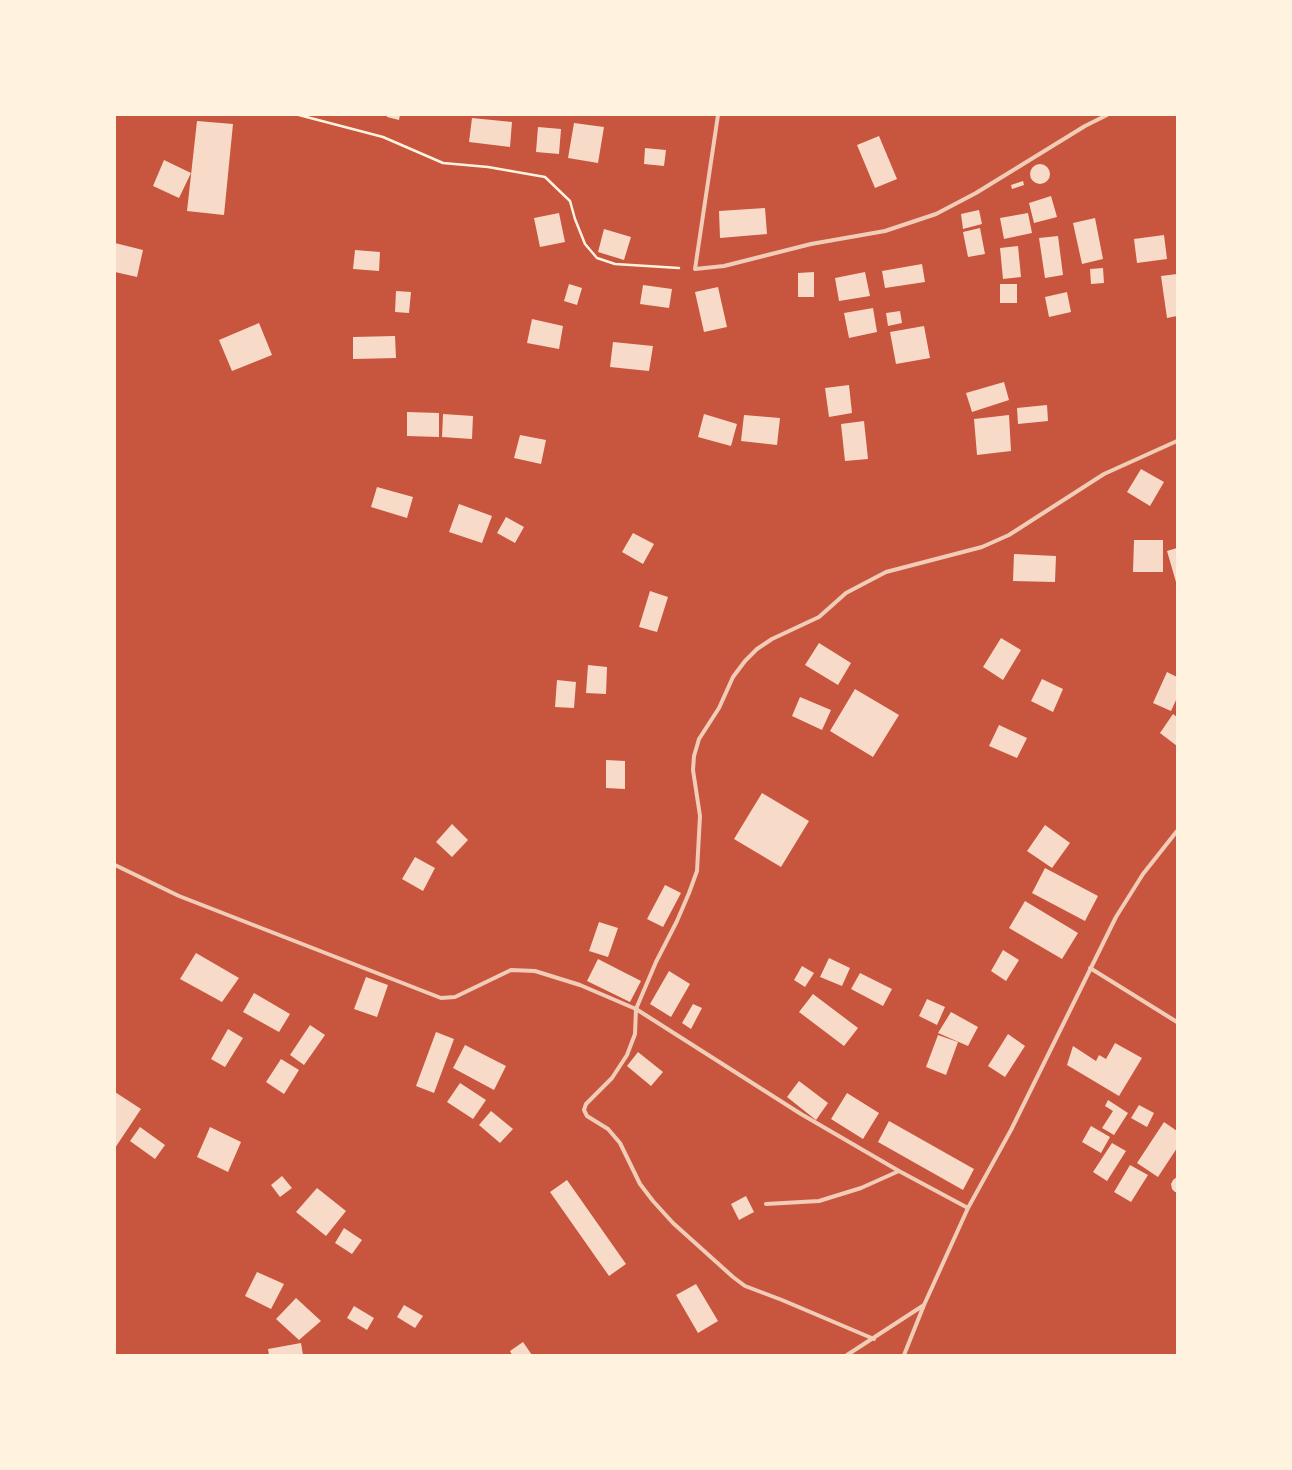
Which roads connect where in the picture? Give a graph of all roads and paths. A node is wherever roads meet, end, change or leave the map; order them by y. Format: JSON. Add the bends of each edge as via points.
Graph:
{"nodes":[{"id":1,"x":299,"y":115,"type":"edge"},
{"id":2,"x":718,"y":115,"type":"edge"},
{"id":3,"x":1107,"y":115,"type":"edge"},
{"id":4,"x":695,"y":269,"type":"junction"},
{"id":5,"x":1177,"y":441,"type":"edge"},
{"id":6,"x":1177,"y":831,"type":"edge"},
{"id":7,"x":115,"y":865,"type":"edge"},
{"id":8,"x":1090,"y":968,"type":"junction"},
{"id":9,"x":636,"y":1009,"type":"junction"},
{"id":10,"x":1177,"y":1022,"type":"edge"},
{"id":11,"x":899,"y":1171,"type":"junction"},
{"id":12,"x":766,"y":1204,"type":"dead end"},
{"id":13,"x":968,"y":1208,"type":"junction"},
{"id":14,"x":924,"y":1305,"type":"junction"},
{"id":15,"x":874,"y":1339,"type":"junction"},
{"id":16,"x":847,"y":1355,"type":"edge"},
{"id":17,"x":904,"y":1355,"type":"edge"}],
"edges":[{"from":1,"to":4,"type":"path","via":[[383,137],[443,163],[488,167],[545,177],[570,201],[585,244],[597,258],[615,264]]},
{"from":2,"to":4,"type":"street"},
{"from":3,"to":4,"type":"street","via":[[1084,126],[976,193],[936,214],[885,231],[810,244],[724,266]]},
{"from":5,"to":9,"type":"street","via":[[1104,474],[1009,535],[982,547],[886,572],[846,593],[819,617],[772,638],[745,661],[733,677],[719,708],[699,739],[693,770],[700,816],[697,871]]},
{"from":6,"to":8,"type":"street","via":[[1143,874],[1116,917]]},
{"from":7,"to":9,"type":"street","via":[[178,896],[441,998],[455,997],[512,970],[535,971],[580,985]]},
{"from":8,"to":10,"type":"street"},
{"from":8,"to":13,"type":"street","via":[[1011,1130]]},
{"from":9,"to":11,"type":"street","via":[[801,1114]]},
{"from":9,"to":15,"type":"street","via":[[634,1034],[627,1055],[612,1078],[586,1104],[584,1110],[587,1116],[608,1129],[620,1143],[640,1184],[653,1201],[673,1223],[733,1277],[745,1286]]},
{"from":11,"to":12,"type":"street","via":[[861,1188],[819,1201]]},
{"from":11,"to":13,"type":"street"},
{"from":13,"to":14,"type":"street"},
{"from":14,"to":15,"type":"street"},
{"from":14,"to":17,"type":"street"},
{"from":15,"to":16,"type":"street"}]}
